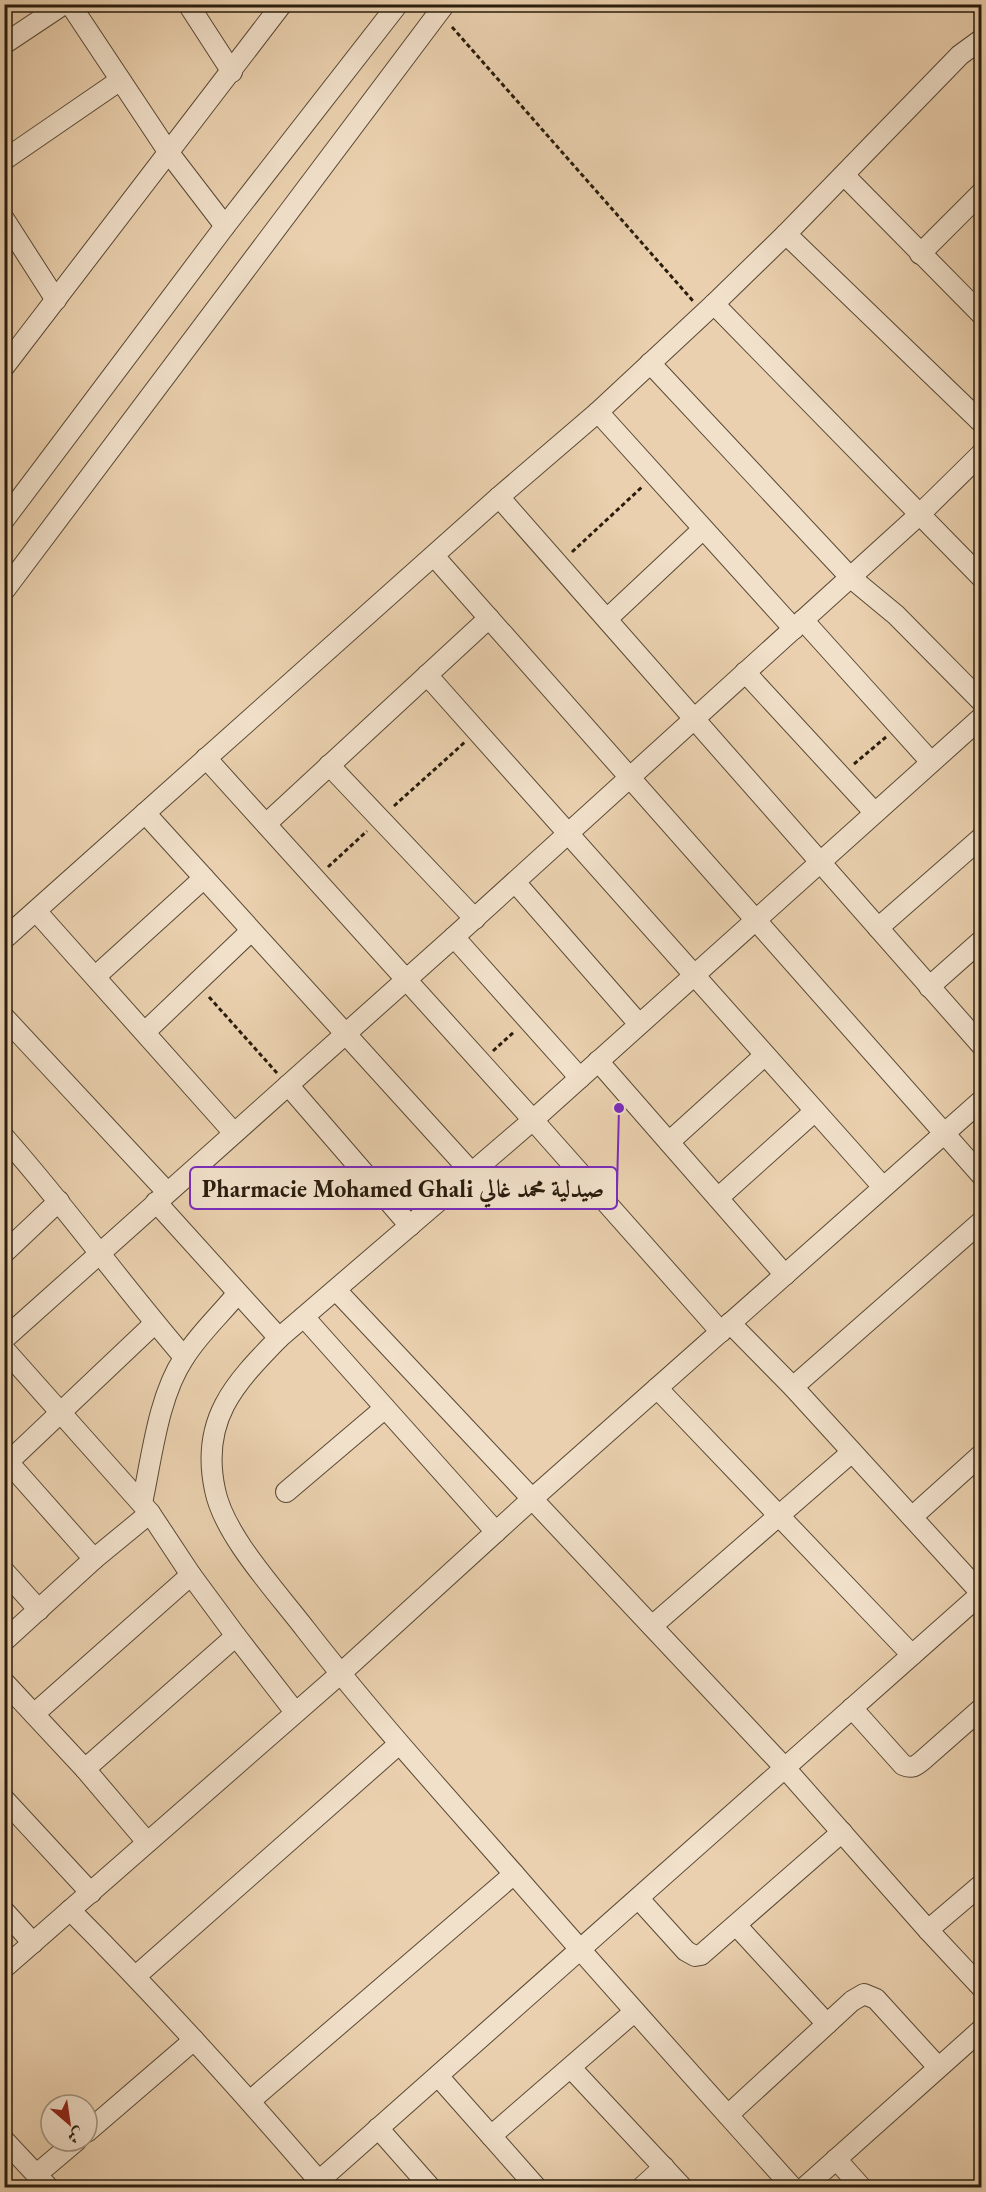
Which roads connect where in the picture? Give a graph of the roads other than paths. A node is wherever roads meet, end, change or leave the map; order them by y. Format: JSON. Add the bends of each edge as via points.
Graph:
{"nodes":[{"id":1,"x":64,"y":4,"type":"edge"},
{"id":2,"x":70,"y":4,"type":"edge"},
{"id":3,"x":188,"y":4,"type":"edge"},
{"id":4,"x":282,"y":4,"type":"edge"},
{"id":5,"x":398,"y":4,"type":"edge"},
{"id":6,"x":437,"y":7,"type":"edge"},
{"id":7,"x":981,"y":39,"type":"edge"},
{"id":8,"x":4,"y":44,"type":"edge"},
{"id":9,"x":232,"y":72,"type":"junction"},
{"id":10,"x":119,"y":81,"type":"junction"},
{"id":11,"x":169,"y":153,"type":"junction"},
{"id":12,"x":4,"y":160,"type":"edge"},
{"id":13,"x":844,"y":175,"type":"junction"},
{"id":14,"x":981,"y":192,"type":"edge"},
{"id":15,"x":4,"y":219,"type":"edge"},
{"id":16,"x":225,"y":226,"type":"junction"},
{"id":17,"x":786,"y":234,"type":"junction"},
{"id":18,"x":920,"y":254,"type":"junction"},
{"id":19,"x":56,"y":300,"type":"junction"},
{"id":20,"x":709,"y":309,"type":"junction"},
{"id":21,"x":981,"y":315,"type":"edge"},
{"id":22,"x":650,"y":363,"type":"junction"},
{"id":23,"x":4,"y":367,"type":"edge"},
{"id":24,"x":598,"y":412,"type":"junction"},
{"id":25,"x":981,"y":423,"type":"edge"},
{"id":26,"x":979,"y":460,"type":"edge"},
{"id":27,"x":500,"y":497,"type":"junction"},
{"id":28,"x":920,"y":514,"type":"junction"},
{"id":29,"x":4,"y":520,"type":"edge"},
{"id":30,"x":703,"y":529,"type":"junction"},
{"id":31,"x":434,"y":556,"type":"junction"},
{"id":32,"x":850,"y":577,"type":"junction"},
{"id":33,"x":981,"y":578,"type":"edge"},
{"id":34,"x":4,"y":591,"type":"edge"},
{"id":35,"x":489,"y":618,"type":"junction"},
{"id":36,"x":608,"y":619,"type":"junction"},
{"id":37,"x":798,"y":624,"type":"junction"},
{"id":38,"x":745,"y":672,"type":"junction"},
{"id":39,"x":427,"y":675,"type":"junction"},
{"id":40,"x":981,"y":702,"type":"edge"},
{"id":41,"x":981,"y":717,"type":"edge"},
{"id":42,"x":695,"y":718,"type":"junction"},
{"id":43,"x":206,"y":758,"type":"junction"},
{"id":44,"x":931,"y":762,"type":"junction"},
{"id":45,"x":329,"y":765,"type":"junction"},
{"id":46,"x":630,"y":777,"type":"junction"},
{"id":47,"x":874,"y":812,"type":"junction"},
{"id":48,"x":145,"y":813,"type":"junction"},
{"id":49,"x":266,"y":824,"type":"junction"},
{"id":50,"x":569,"y":833,"type":"junction"},
{"id":51,"x":981,"y":837,"type":"edge"},
{"id":52,"x":820,"y":863,"type":"junction"},
{"id":53,"x":204,"y":878,"type":"junction"},
{"id":54,"x":516,"y":882,"type":"junction"},
{"id":55,"x":36,"y":911,"type":"junction"},
{"id":56,"x":475,"y":919,"type":"junction"},
{"id":57,"x":755,"y":919,"type":"junction"},
{"id":58,"x":878,"y":928,"type":"junction"},
{"id":59,"x":251,"y":931,"type":"junction"},
{"id":60,"x":454,"y":937,"type":"junction"},
{"id":61,"x":4,"y":939,"type":"edge"},
{"id":62,"x":981,"y":940,"type":"edge"},
{"id":63,"x":694,"y":975,"type":"junction"},
{"id":64,"x":96,"y":976,"type":"junction"},
{"id":65,"x":406,"y":980,"type":"junction"},
{"id":66,"x":929,"y":987,"type":"junction"},
{"id":67,"x":4,"y":1017,"type":"edge"},
{"id":68,"x":639,"y":1024,"type":"junction"},
{"id":69,"x":145,"y":1032,"type":"junction"},
{"id":70,"x":346,"y":1034,"type":"junction"},
{"id":71,"x":981,"y":1046,"type":"edge"},
{"id":72,"x":764,"y":1056,"type":"junction"},
{"id":73,"x":598,"y":1061,"type":"junction"},
{"id":74,"x":580,"y":1078,"type":"junction"},
{"id":75,"x":288,"y":1085,"type":"junction"},
{"id":76,"x":981,"y":1100,"type":"edge"},
{"id":77,"x":815,"y":1112,"type":"junction"},
{"id":78,"x":533,"y":1120,"type":"junction"},
{"id":79,"x":234,"y":1133,"type":"junction"},
{"id":80,"x":945,"y":1133,"type":"junction"},
{"id":81,"x":669,"y":1142,"type":"junction"},
{"id":82,"x":7,"y":1145,"type":"edge"},
{"id":83,"x":472,"y":1173,"type":"junction"},
{"id":84,"x":981,"y":1176,"type":"edge"},
{"id":85,"x":883,"y":1187,"type":"junction"},
{"id":86,"x":162,"y":1197,"type":"junction"},
{"id":87,"x":718,"y":1198,"type":"junction"},
{"id":88,"x":60,"y":1201,"type":"junction"},
{"id":89,"x":981,"y":1221,"type":"edge"},
{"id":90,"x":410,"y":1226,"type":"junction"},
{"id":91,"x":4,"y":1252,"type":"edge"},
{"id":92,"x":100,"y":1252,"type":"junction"},
{"id":93,"x":785,"y":1275,"type":"junction"},
{"id":94,"x":336,"y":1290,"type":"junction"},
{"id":95,"x":237,"y":1294,"type":"junction"},
{"id":96,"x":304,"y":1317,"type":"junction"},
{"id":97,"x":155,"y":1323,"type":"junction"},
{"id":98,"x":725,"y":1328,"type":"junction"},
{"id":99,"x":279,"y":1338,"type":"junction"},
{"id":100,"x":4,"y":1339,"type":"edge"},
{"id":101,"x":4,"y":1350,"type":"edge"},
{"id":102,"x":184,"y":1357,"type":"junction"},
{"id":103,"x":793,"y":1387,"type":"junction"},
{"id":104,"x":657,"y":1388,"type":"junction"},
{"id":105,"x":385,"y":1408,"type":"junction"},
{"id":106,"x":61,"y":1412,"type":"junction"},
{"id":107,"x":852,"y":1452,"type":"junction"},
{"id":108,"x":981,"y":1454,"type":"edge"},
{"id":109,"x":7,"y":1464,"type":"edge"},
{"id":110,"x":286,"y":1492,"type":"dead end"},
{"id":111,"x":532,"y":1499,"type":"junction"},
{"id":112,"x":146,"y":1508,"type":"junction"},
{"id":113,"x":778,"y":1515,"type":"junction"},
{"id":114,"x":912,"y":1517,"type":"junction"},
{"id":115,"x":496,"y":1532,"type":"junction"},
{"id":116,"x":94,"y":1558,"type":"junction"},
{"id":117,"x":4,"y":1571,"type":"edge"},
{"id":118,"x":191,"y":1575,"type":"junction"},
{"id":119,"x":979,"y":1600,"type":"edge"},
{"id":120,"x":39,"y":1610,"type":"junction"},
{"id":121,"x":652,"y":1626,"type":"junction"},
{"id":122,"x":236,"y":1636,"type":"junction"},
{"id":123,"x":4,"y":1641,"type":"edge"},
{"id":124,"x":912,"y":1655,"type":"junction"},
{"id":125,"x":340,"y":1674,"type":"junction"},
{"id":126,"x":4,"y":1682,"type":"edge"},
{"id":127,"x":852,"y":1708,"type":"junction"},
{"id":128,"x":296,"y":1712,"type":"junction"},
{"id":129,"x":34,"y":1714,"type":"junction"},
{"id":130,"x":978,"y":1719,"type":"edge"},
{"id":131,"x":399,"y":1744,"type":"junction"},
{"id":132,"x":785,"y":1768,"type":"junction"},
{"id":133,"x":84,"y":1769,"type":"junction"},
{"id":134,"x":4,"y":1799,"type":"edge"},
{"id":135,"x":842,"y":1832,"type":"junction"},
{"id":136,"x":147,"y":1842,"type":"junction"},
{"id":137,"x":514,"y":1874,"type":"junction"},
{"id":138,"x":981,"y":1884,"type":"edge"},
{"id":139,"x":90,"y":1893,"type":"junction"},
{"id":140,"x":639,"y":1899,"type":"junction"},
{"id":141,"x":70,"y":1910,"type":"junction"},
{"id":142,"x":4,"y":1911,"type":"edge"},
{"id":143,"x":736,"y":1925,"type":"junction"},
{"id":144,"x":928,"y":1930,"type":"junction"},
{"id":145,"x":33,"y":1943,"type":"junction"},
{"id":146,"x":580,"y":1951,"type":"junction"},
{"id":147,"x":4,"y":1968,"type":"edge"},
{"id":148,"x":136,"y":1976,"type":"junction"},
{"id":149,"x":981,"y":1988,"type":"edge"},
{"id":150,"x":634,"y":2012,"type":"junction"},
{"id":151,"x":828,"y":2024,"type":"junction"},
{"id":152,"x":981,"y":2029,"type":"edge"},
{"id":153,"x":194,"y":2040,"type":"junction"},
{"id":154,"x":938,"y":2067,"type":"junction"},
{"id":155,"x":571,"y":2068,"type":"junction"},
{"id":156,"x":438,"y":2076,"type":"junction"},
{"id":157,"x":250,"y":2101,"type":"junction"},
{"id":158,"x":728,"y":2115,"type":"junction"},
{"id":159,"x":99,"y":2122,"type":"edge"},
{"id":160,"x":378,"y":2128,"type":"junction"},
{"id":161,"x":491,"y":2136,"type":"junction"},
{"id":162,"x":4,"y":2140,"type":"edge"},
{"id":163,"x":66,"y":2153,"type":"edge"},
{"id":164,"x":836,"y":2159,"type":"junction"},
{"id":165,"x":664,"y":2167,"type":"junction"},
{"id":166,"x":43,"y":2181,"type":"edge"},
{"id":167,"x":315,"y":2184,"type":"edge"},
{"id":168,"x":431,"y":2187,"type":"edge"},
{"id":169,"x":537,"y":2187,"type":"edge"},
{"id":170,"x":641,"y":2187,"type":"edge"},
{"id":171,"x":683,"y":2187,"type":"edge"},
{"id":172,"x":793,"y":2187,"type":"edge"},
{"id":173,"x":804,"y":2187,"type":"edge"},
{"id":174,"x":862,"y":2187,"type":"edge"}],
"edges":[{"from":1,"to":8,"type":"street"},
{"from":2,"to":10,"type":"street"},
{"from":3,"to":9,"type":"street"},
{"from":4,"to":9,"type":"street"},
{"from":5,"to":16,"type":"street"},
{"from":6,"to":34,"type":"street","via":[[221,304]]},
{"from":7,"to":13,"type":"street"},
{"from":9,"to":11,"type":"street"},
{"from":10,"to":11,"type":"street"},
{"from":10,"to":12,"type":"street"},
{"from":11,"to":16,"type":"street"},
{"from":11,"to":19,"type":"street"},
{"from":13,"to":17,"type":"street"},
{"from":13,"to":18,"type":"street"},
{"from":14,"to":18,"type":"street"},
{"from":15,"to":19,"type":"street"},
{"from":16,"to":29,"type":"street"},
{"from":17,"to":20,"type":"street"},
{"from":17,"to":25,"type":"street"},
{"from":18,"to":21,"type":"street"},
{"from":19,"to":23,"type":"street"},
{"from":20,"to":22,"type":"street"},
{"from":20,"to":28,"type":"street"},
{"from":22,"to":24,"type":"street"},
{"from":22,"to":32,"type":"street"},
{"from":24,"to":27,"type":"street"},
{"from":24,"to":30,"type":"street"},
{"from":26,"to":28,"type":"street"},
{"from":27,"to":31,"type":"street"},
{"from":27,"to":36,"type":"street"},
{"from":28,"to":32,"type":"street"},
{"from":28,"to":33,"type":"street"},
{"from":30,"to":36,"type":"street"},
{"from":30,"to":37,"type":"street"},
{"from":31,"to":35,"type":"street"},
{"from":31,"to":43,"type":"street"},
{"from":32,"to":37,"type":"street"},
{"from":32,"to":40,"type":"street","via":[[896,615]]},
{"from":35,"to":39,"type":"street"},
{"from":35,"to":46,"type":"street"},
{"from":36,"to":42,"type":"street"},
{"from":37,"to":38,"type":"street"},
{"from":37,"to":44,"type":"street"},
{"from":38,"to":42,"type":"street"},
{"from":38,"to":47,"type":"street"},
{"from":39,"to":45,"type":"street"},
{"from":39,"to":50,"type":"street"},
{"from":41,"to":44,"type":"street"},
{"from":42,"to":46,"type":"street"},
{"from":42,"to":52,"type":"street"},
{"from":43,"to":48,"type":"street"},
{"from":43,"to":49,"type":"street"},
{"from":44,"to":47,"type":"street"},
{"from":45,"to":49,"type":"street"},
{"from":45,"to":56,"type":"street"},
{"from":46,"to":50,"type":"street"},
{"from":46,"to":57,"type":"street"},
{"from":47,"to":52,"type":"street"},
{"from":48,"to":53,"type":"street"},
{"from":48,"to":55,"type":"street"},
{"from":49,"to":65,"type":"street"},
{"from":50,"to":54,"type":"street"},
{"from":50,"to":63,"type":"street"},
{"from":51,"to":58,"type":"street"},
{"from":52,"to":57,"type":"street"},
{"from":52,"to":58,"type":"street"},
{"from":53,"to":59,"type":"street"},
{"from":53,"to":64,"type":"street"},
{"from":54,"to":56,"type":"street"},
{"from":54,"to":68,"type":"street"},
{"from":55,"to":61,"type":"street"},
{"from":55,"to":64,"type":"street"},
{"from":56,"to":60,"type":"street"},
{"from":57,"to":63,"type":"street"},
{"from":57,"to":80,"type":"street"},
{"from":58,"to":66,"type":"street"},
{"from":59,"to":69,"type":"street"},
{"from":59,"to":70,"type":"street"},
{"from":60,"to":65,"type":"street"},
{"from":60,"to":74,"type":"street"},
{"from":62,"to":66,"type":"street"},
{"from":63,"to":68,"type":"street"},
{"from":63,"to":72,"type":"street"},
{"from":64,"to":69,"type":"street"},
{"from":65,"to":70,"type":"street"},
{"from":65,"to":78,"type":"street"},
{"from":66,"to":71,"type":"street"},
{"from":67,"to":86,"type":"street"},
{"from":68,"to":73,"type":"street"},
{"from":69,"to":79,"type":"street"},
{"from":70,"to":75,"type":"street"},
{"from":70,"to":83,"type":"street"},
{"from":72,"to":77,"type":"street"},
{"from":72,"to":81,"type":"street"},
{"from":73,"to":74,"type":"street"},
{"from":73,"to":81,"type":"street"},
{"from":74,"to":78,"type":"street"},
{"from":75,"to":79,"type":"street"},
{"from":75,"to":90,"type":"street"},
{"from":76,"to":80,"type":"street"},
{"from":77,"to":85,"type":"street"},
{"from":77,"to":87,"type":"street"},
{"from":78,"to":83,"type":"street"},
{"from":78,"to":98,"type":"street"},
{"from":79,"to":86,"type":"street"},
{"from":80,"to":84,"type":"street"},
{"from":80,"to":85,"type":"street"},
{"from":81,"to":87,"type":"street"},
{"from":82,"to":88,"type":"street"},
{"from":83,"to":90,"type":"street"},
{"from":85,"to":93,"type":"street"},
{"from":86,"to":92,"type":"street"},
{"from":86,"to":95,"type":"street"},
{"from":87,"to":93,"type":"street"},
{"from":88,"to":91,"type":"street"},
{"from":88,"to":92,"type":"street"},
{"from":89,"to":103,"type":"street"},
{"from":90,"to":94,"type":"street"},
{"from":92,"to":97,"type":"street"},
{"from":92,"to":100,"type":"street"},
{"from":93,"to":98,"type":"street"},
{"from":94,"to":96,"type":"street"},
{"from":94,"to":111,"type":"street"},
{"from":95,"to":99,"type":"street"},
{"from":95,"to":102,"type":"street"},
{"from":96,"to":99,"type":"street"},
{"from":96,"to":105,"type":"street"},
{"from":97,"to":102,"type":"street"},
{"from":97,"to":106,"type":"street"},
{"from":98,"to":103,"type":"street"},
{"from":98,"to":104,"type":"street"},
{"from":99,"to":125,"type":"street","via":[[249,1368],[219,1417],[212,1441],[215,1493],[242,1545]]},
{"from":101,"to":106,"type":"street"},
{"from":102,"to":112,"type":"street","via":[[166,1399]]},
{"from":103,"to":107,"type":"street"},
{"from":104,"to":111,"type":"street"},
{"from":104,"to":113,"type":"street"},
{"from":105,"to":110,"type":"street"},
{"from":105,"to":115,"type":"street"},
{"from":106,"to":109,"type":"street"},
{"from":106,"to":112,"type":"street"},
{"from":107,"to":113,"type":"street"},
{"from":107,"to":114,"type":"street"},
{"from":108,"to":114,"type":"street"},
{"from":109,"to":116,"type":"street"},
{"from":111,"to":115,"type":"street"},
{"from":111,"to":121,"type":"street"},
{"from":112,"to":116,"type":"street"},
{"from":112,"to":118,"type":"street"},
{"from":113,"to":121,"type":"street"},
{"from":113,"to":124,"type":"street"},
{"from":114,"to":119,"type":"street"},
{"from":115,"to":125,"type":"street"},
{"from":116,"to":120,"type":"street"},
{"from":117,"to":120,"type":"street"},
{"from":118,"to":122,"type":"street"},
{"from":118,"to":129,"type":"street"},
{"from":119,"to":124,"type":"street"},
{"from":120,"to":123,"type":"street"},
{"from":121,"to":132,"type":"street"},
{"from":122,"to":128,"type":"street"},
{"from":122,"to":133,"type":"street"},
{"from":124,"to":127,"type":"street"},
{"from":125,"to":128,"type":"street"},
{"from":125,"to":131,"type":"street"},
{"from":126,"to":129,"type":"street"},
{"from":127,"to":130,"type":"street","via":[[909,1767]]},
{"from":127,"to":132,"type":"street"},
{"from":128,"to":136,"type":"street"},
{"from":129,"to":133,"type":"street"},
{"from":131,"to":137,"type":"street"},
{"from":131,"to":148,"type":"street"},
{"from":132,"to":135,"type":"street"},
{"from":132,"to":140,"type":"street"},
{"from":133,"to":136,"type":"street"},
{"from":134,"to":139,"type":"street"},
{"from":135,"to":143,"type":"street"},
{"from":135,"to":144,"type":"street"},
{"from":136,"to":139,"type":"street"},
{"from":137,"to":146,"type":"street"},
{"from":137,"to":157,"type":"street"},
{"from":138,"to":144,"type":"street"},
{"from":139,"to":141,"type":"street"},
{"from":140,"to":143,"type":"street","via":[[696,1956]]},
{"from":140,"to":146,"type":"street"},
{"from":141,"to":145,"type":"street"},
{"from":141,"to":148,"type":"street"},
{"from":142,"to":145,"type":"street"},
{"from":143,"to":151,"type":"street"},
{"from":144,"to":149,"type":"street"},
{"from":145,"to":147,"type":"street"},
{"from":146,"to":150,"type":"street"},
{"from":146,"to":156,"type":"street"},
{"from":148,"to":153,"type":"street"},
{"from":150,"to":155,"type":"street"},
{"from":150,"to":158,"type":"street"},
{"from":151,"to":154,"type":"street","via":[[859,1997],[870,1996]]},
{"from":151,"to":158,"type":"street"},
{"from":152,"to":154,"type":"street"},
{"from":153,"to":157,"type":"street"},
{"from":153,"to":159,"type":"street"},
{"from":154,"to":164,"type":"street"},
{"from":155,"to":161,"type":"street"},
{"from":155,"to":165,"type":"street"},
{"from":156,"to":160,"type":"street"},
{"from":156,"to":161,"type":"street"},
{"from":157,"to":167,"type":"street"},
{"from":158,"to":172,"type":"street"},
{"from":160,"to":167,"type":"street"},
{"from":160,"to":168,"type":"street"},
{"from":161,"to":169,"type":"street"},
{"from":162,"to":166,"type":"street"},
{"from":163,"to":166,"type":"street"},
{"from":164,"to":173,"type":"street"},
{"from":164,"to":174,"type":"street"},
{"from":165,"to":170,"type":"street"},
{"from":165,"to":171,"type":"street"}]}
